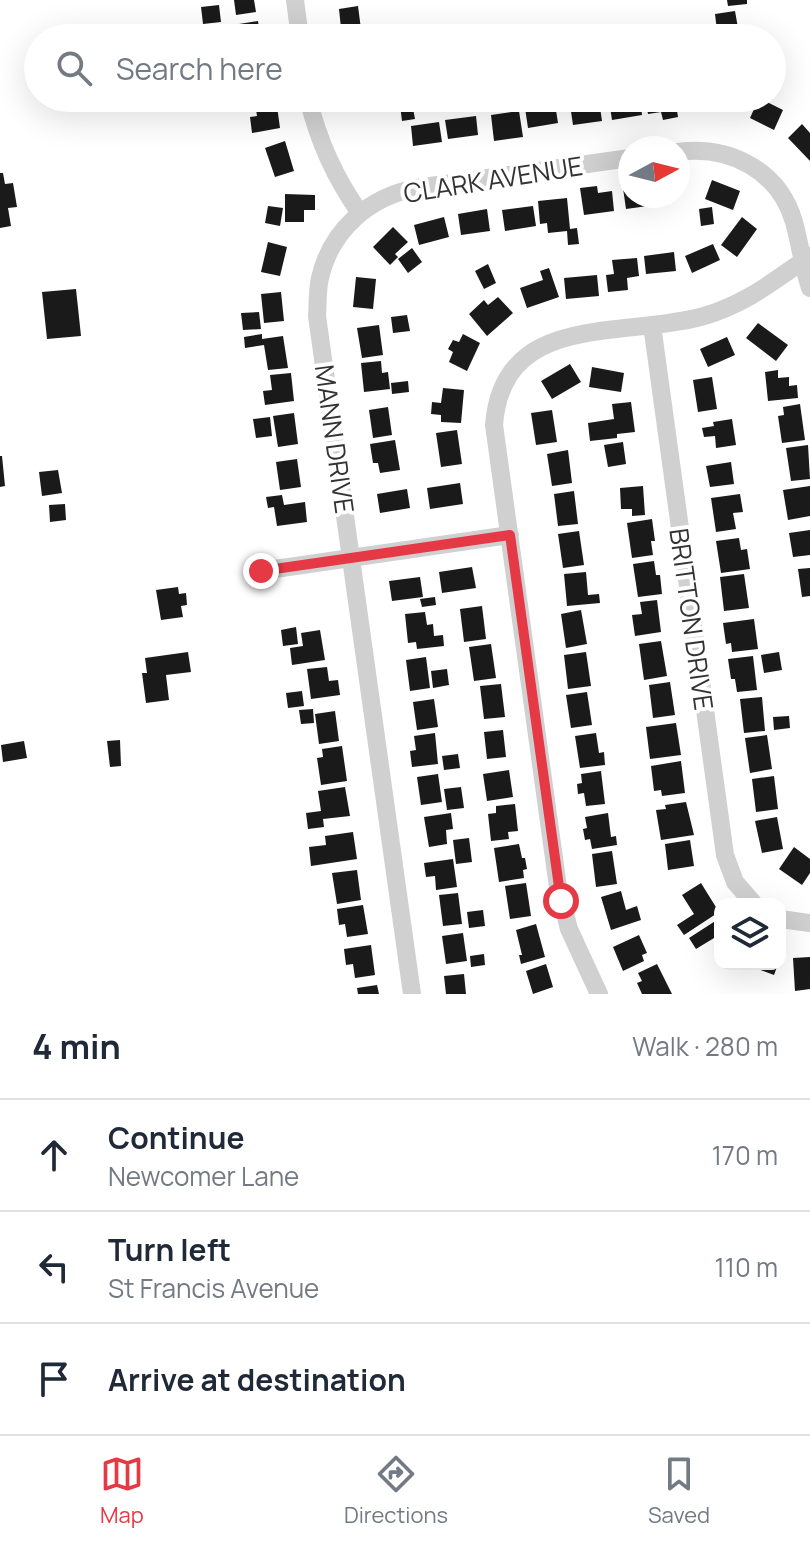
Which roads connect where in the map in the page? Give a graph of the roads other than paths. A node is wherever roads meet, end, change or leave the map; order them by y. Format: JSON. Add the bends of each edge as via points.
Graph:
{"nodes":[{"id":1,"x":295,"y":0,"type":"edge"},
{"id":2,"x":298,"y":24,"type":"edge"},
{"id":3,"x":312,"y":112,"type":"edge"},
{"id":4,"x":690,"y":152,"type":"edge"},
{"id":5,"x":618,"y":160,"type":"edge"},
{"id":6,"x":360,"y":213,"type":"junction"},
{"id":7,"x":807,"y":258,"type":"edge"},
{"id":8,"x":810,"y":288,"type":"edge"},
{"id":9,"x":652,"y":325,"type":"junction"},
{"id":10,"x":510,"y":535,"type":"junction"},
{"id":11,"x":351,"y":558,"type":"junction"},
{"id":12,"x":261,"y":571,"type":"dead end"},
{"id":13,"x":749,"y":898,"type":"edge"},
{"id":14,"x":786,"y":920,"type":"edge"},
{"id":15,"x":810,"y":923,"type":"edge"},
{"id":16,"x":412,"y":994,"type":"edge"},
{"id":17,"x":599,"y":994,"type":"edge"}],
"edges":[{"from":1,"to":2,"type":"street"},
{"from":3,"to":6,"type":"street","via":[[338,178]]},
{"from":4,"to":7,"type":"street","via":[[720,152],[757,169],[781,194]]},
{"from":5,"to":6,"type":"street","name":"CLARK AVENUE","via":[[416,188],[386,197]]},
{"from":6,"to":11,"type":"street","name":"MANN DRIVE","via":[[327,256],[317,302]]},
{"from":7,"to":8,"type":"street"},
{"from":7,"to":9,"type":"street","via":[[760,292],[725,309]]},
{"from":9,"to":10,"type":"street","via":[[562,338],[542,345],[514,367],[500,391],[494,425]]},
{"from":9,"to":13,"type":"street","name":"BRITTON DRIVE","via":[[725,855],[735,882]]},
{"from":10,"to":11,"type":"street"},
{"from":10,"to":17,"type":"street","via":[[558,887],[569,929]]},
{"from":11,"to":12,"type":"street"},
{"from":11,"to":16,"type":"street","name":"MANN DRIVE"},
{"from":14,"to":15,"type":"street"}]}
